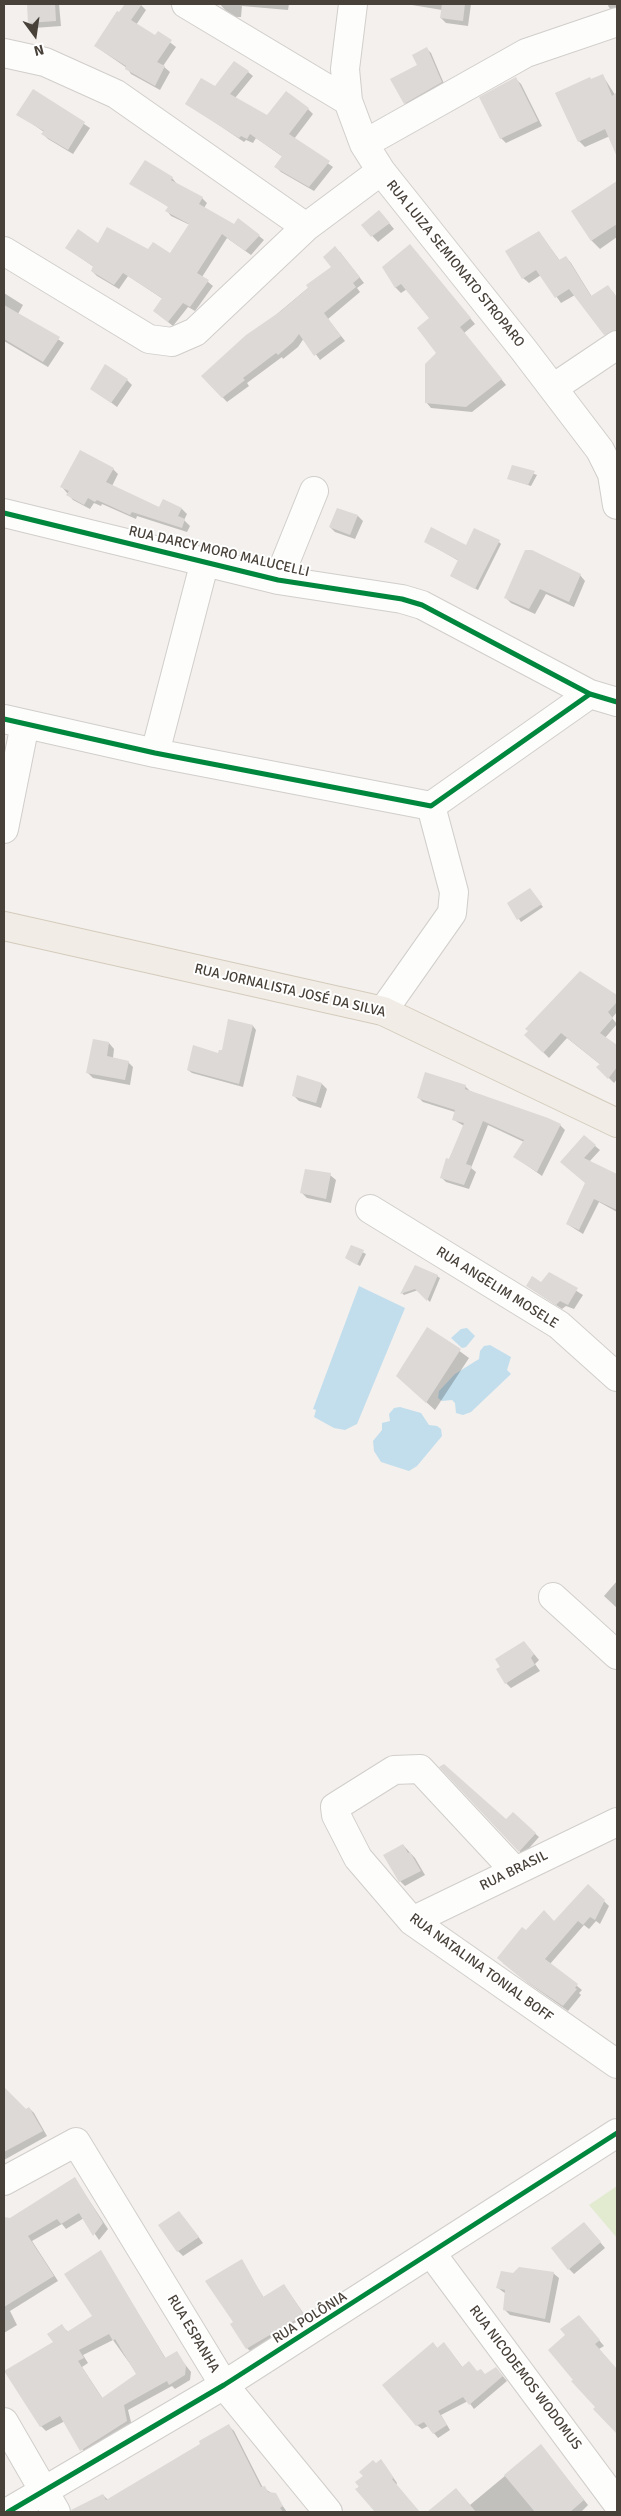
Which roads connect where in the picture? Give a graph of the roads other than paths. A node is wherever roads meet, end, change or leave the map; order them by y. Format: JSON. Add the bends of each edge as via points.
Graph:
{"nodes":[{"id":1,"x":186,"y":4,"type":"edge"},
{"id":2,"x":353,"y":4,"type":"edge"},
{"id":3,"x":617,"y":22,"type":"edge"},
{"id":4,"x":4,"y":53,"type":"edge"},
{"id":5,"x":348,"y":102,"type":"junction"},
{"id":6,"x":364,"y":144,"type":"junction"},
{"id":7,"x":380,"y":171,"type":"junction"},
{"id":8,"x":306,"y":227,"type":"junction"},
{"id":9,"x":4,"y":251,"type":"edge"},
{"id":10,"x":617,"y":346,"type":"edge"},
{"id":11,"x":553,"y":388,"type":"junction"},
{"id":12,"x":314,"y":491,"type":"dead end"},
{"id":13,"x":617,"y":505,"type":"edge"},
{"id":14,"x":4,"y":513,"type":"edge"},
{"id":15,"x":204,"y":561,"type":"junction"},
{"id":16,"x":278,"y":580,"type":"junction"},
{"id":17,"x":590,"y":694,"type":"junction"},
{"id":18,"x":617,"y":702,"type":"edge"},
{"id":19,"x":15,"y":722,"type":"edge"},
{"id":20,"x":156,"y":753,"type":"junction"},
{"id":21,"x":431,"y":806,"type":"junction"},
{"id":22,"x":4,"y":829,"type":"edge"},
{"id":23,"x":4,"y":926,"type":"edge"},
{"id":24,"x":383,"y":1011,"type":"junction"},
{"id":25,"x":617,"y":1123,"type":"edge"},
{"id":26,"x":370,"y":1209,"type":"dead end"},
{"id":27,"x":617,"y":1377,"type":"edge"},
{"id":28,"x":553,"y":1596,"type":"dead end"},
{"id":29,"x":617,"y":1655,"type":"edge"},
{"id":30,"x":617,"y":1822,"type":"edge"},
{"id":31,"x":515,"y":1871,"type":"junction"},
{"id":32,"x":412,"y":1921,"type":"junction"},
{"id":33,"x":617,"y":2064,"type":"edge"},
{"id":34,"x":617,"y":2133,"type":"edge"},
{"id":35,"x":4,"y":2181,"type":"edge"},
{"id":36,"x":432,"y":2254,"type":"junction"},
{"id":37,"x":224,"y":2385,"type":"junction"},
{"id":38,"x":4,"y":2422,"type":"edge"},
{"id":39,"x":50,"y":2502,"type":"edge"},
{"id":40,"x":617,"y":2503,"type":"edge"},
{"id":41,"x":8,"y":2512,"type":"edge"},
{"id":42,"x":328,"y":2512,"type":"edge"}],
"edges":[{"from":1,"to":5,"type":"street"},
{"from":2,"to":5,"type":"street","name":"RUA LUIZA SEMIONATO STROPARO","via":[[345,69]]},
{"from":3,"to":6,"type":"street","via":[[526,53]]},
{"from":4,"to":8,"type":"street","via":[[45,62],[116,94]]},
{"from":5,"to":6,"type":"street","name":"RUA LUIZA SEMIONATO STROPARO"},
{"from":6,"to":7,"type":"street","name":"RUA LUIZA SEMIONATO STROPARO"},
{"from":7,"to":8,"type":"street"},
{"from":7,"to":11,"type":"street","name":"RUA LUIZA SEMIONATO STROPARO"},
{"from":8,"to":9,"type":"street","via":[[195,332],[172,342],[148,339]]},
{"from":10,"to":11,"type":"street"},
{"from":11,"to":13,"type":"street","name":"RUA LUIZA SEMIONATO STROPARO","via":[[600,450],[612,474]]},
{"from":12,"to":16,"type":"street"},
{"from":14,"to":15,"type":"street","name":"RUA DARCY MORO MALUCELLI"},
{"from":15,"to":16,"type":"street","name":"RUA DARCY MORO MALUCELLI"},
{"from":15,"to":20,"type":"street"},
{"from":16,"to":17,"type":"street","name":"RUA DARCY MORO MALUCELLI","via":[[422,605]]},
{"from":17,"to":18,"type":"street","name":"RUA DARCY MORO MALUCELLI"},
{"from":17,"to":21,"type":"street"},
{"from":19,"to":20,"type":"street"},
{"from":19,"to":22,"type":"street"},
{"from":20,"to":21,"type":"street"},
{"from":21,"to":24,"type":"street","via":[[454,892],[452,913]]},
{"from":23,"to":24,"type":"main road","name":"RUA JORNALISTA JOSÉ DA SILVA"},
{"from":24,"to":25,"type":"main road","name":"RUA JORNALISTA JOSÉ DA SILVA"},
{"from":26,"to":27,"type":"street","name":"RUA ANGELIM MOSELE","via":[[560,1325]]},
{"from":28,"to":29,"type":"street"},
{"from":30,"to":31,"type":"street","name":"RUA BRASIL"},
{"from":31,"to":32,"type":"street","name":"RUA BRASIL"},
{"from":31,"to":32,"type":"street","name":"RUA NATALINA TONIAL BOFF","via":[[420,1769],[394,1770],[335,1807],[358,1858]]},
{"from":32,"to":33,"type":"street","name":"RUA NATALINA TONIAL BOFF"},
{"from":34,"to":36,"type":"street","name":"RUA POLÔNIA"},
{"from":35,"to":37,"type":"street","name":"RUA ESPANHA","via":[[76,2142]]},
{"from":36,"to":37,"type":"street","name":"RUA POLÔNIA"},
{"from":36,"to":40,"type":"street","name":"RUA NICODEMOS WODOMUS"},
{"from":37,"to":39,"type":"street","name":"RUA POLÔNIA"},
{"from":37,"to":42,"type":"street","name":"RUA ESPANHA"},
{"from":38,"to":39,"type":"street"},
{"from":39,"to":41,"type":"street","name":"RUA POLÔNIA"}]}
